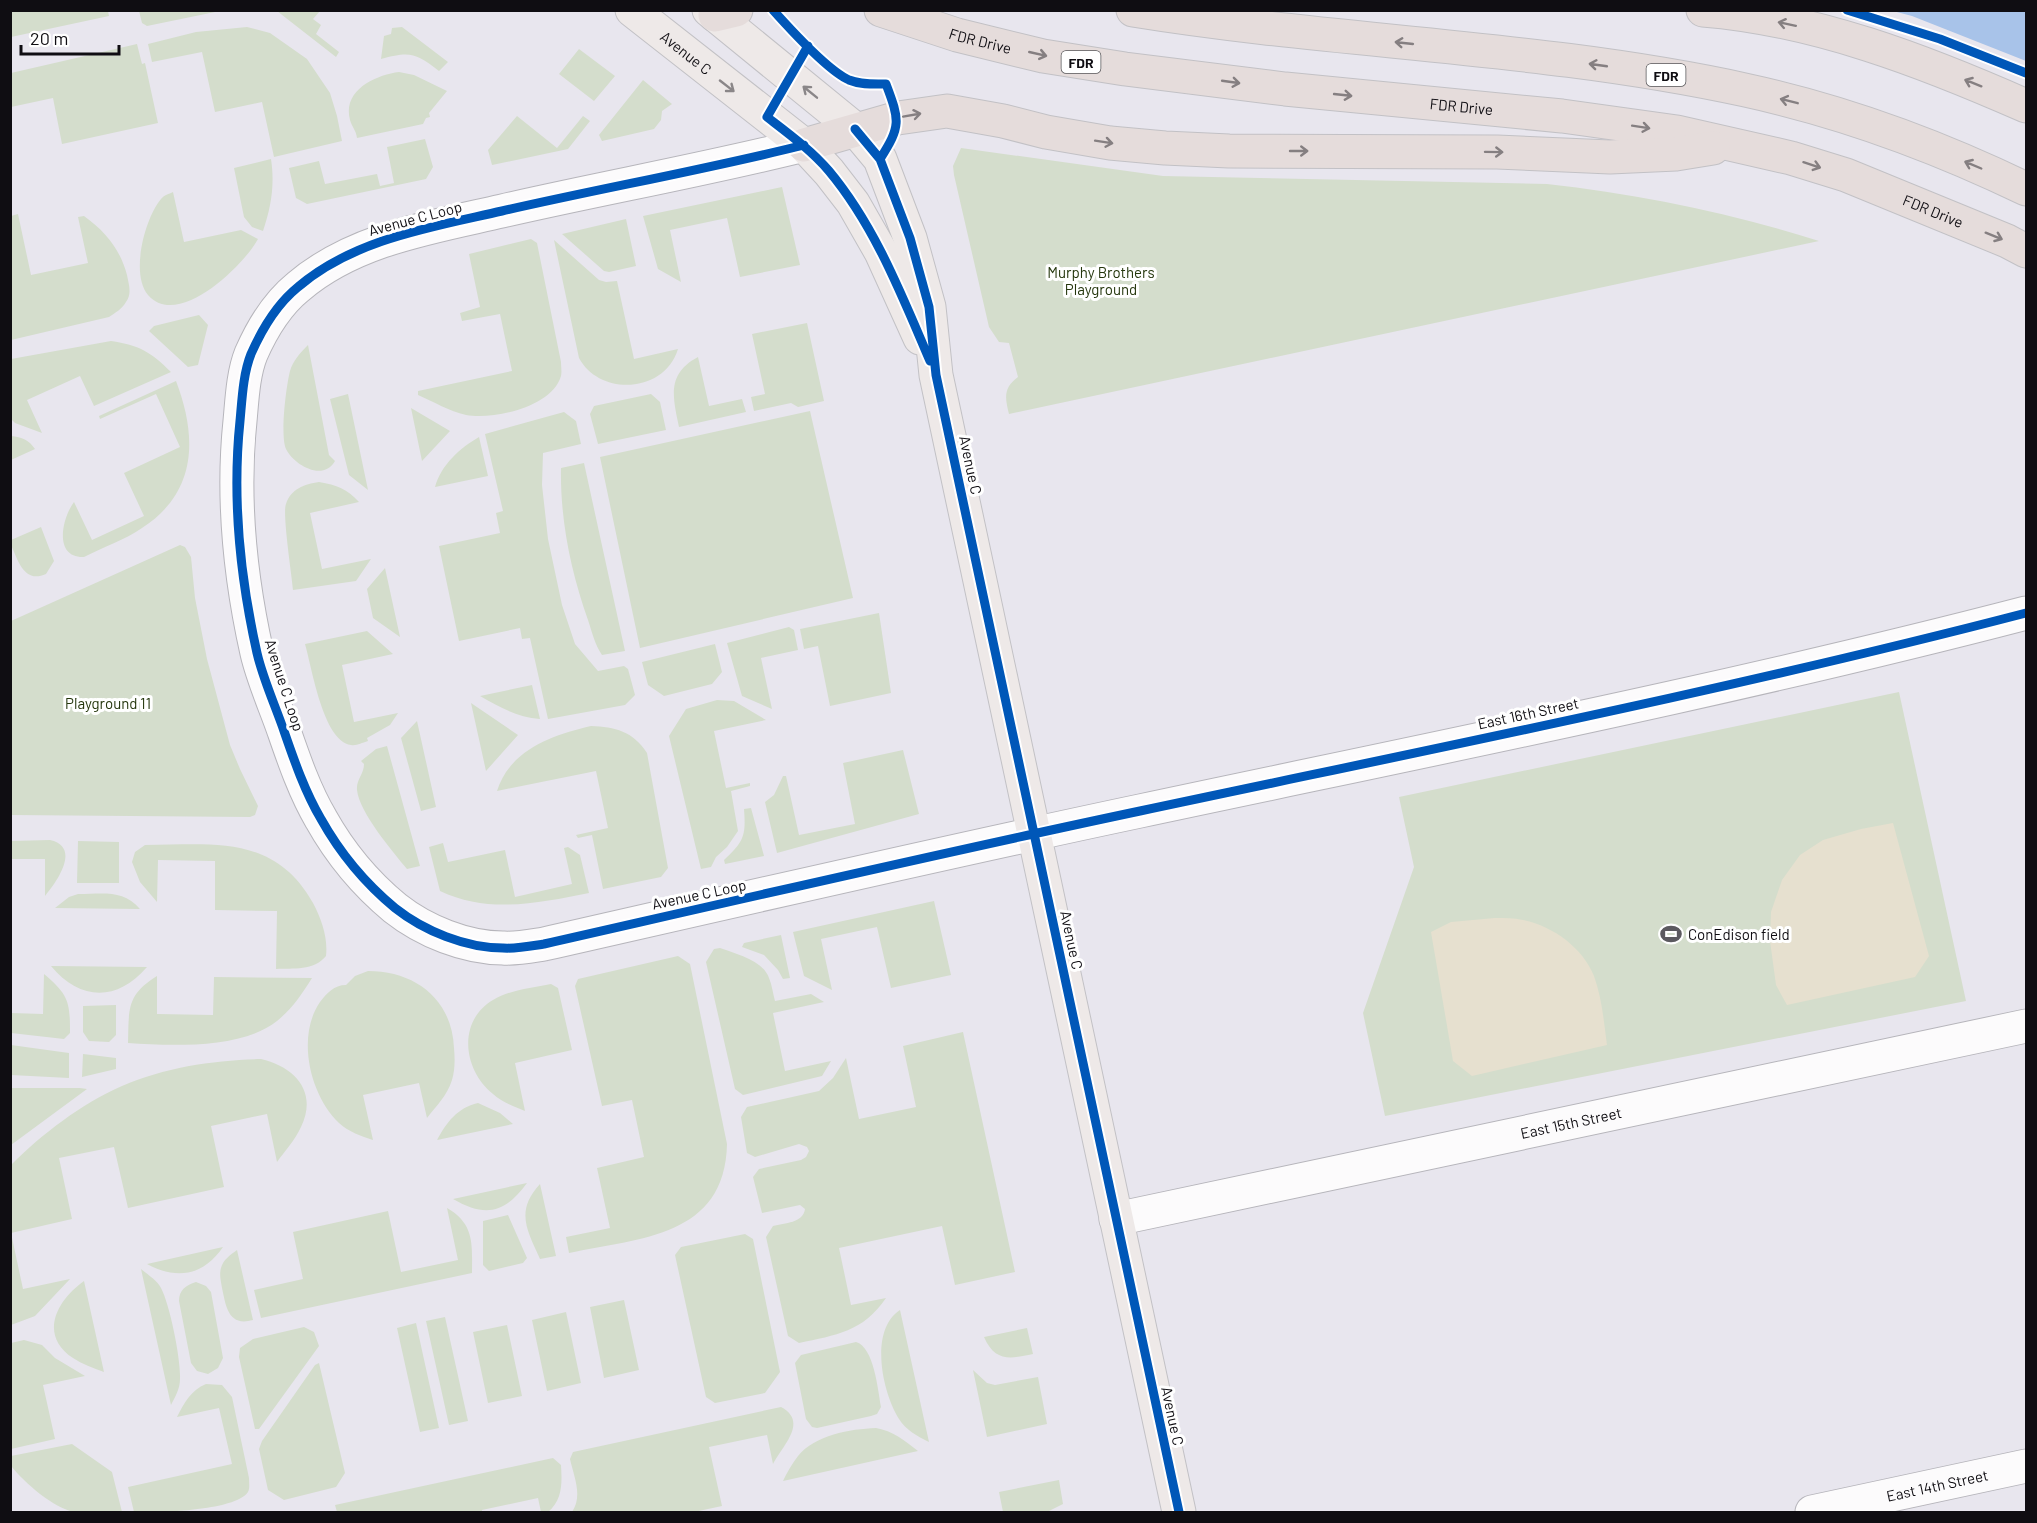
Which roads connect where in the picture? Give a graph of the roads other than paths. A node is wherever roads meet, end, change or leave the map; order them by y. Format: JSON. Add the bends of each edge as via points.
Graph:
{"nodes":[{"id":1,"x":632,"y":10,"type":"edge"},
{"id":2,"x":881,"y":10,"type":"edge"},
{"id":3,"x":1133,"y":10,"type":"edge"},
{"id":4,"x":1703,"y":10,"type":"edge"},
{"id":5,"x":720,"y":12,"type":"edge"},
{"id":6,"x":2026,"y":106,"type":"edge"},
{"id":7,"x":855,"y":129,"type":"junction"},
{"id":8,"x":804,"y":145,"type":"junction"},
{"id":9,"x":1735,"y":145,"type":"junction"},
{"id":10,"x":2026,"y":189,"type":"edge"},
{"id":11,"x":2026,"y":251,"type":"edge"},
{"id":12,"x":936,"y":375,"type":"junction"},
{"id":13,"x":2026,"y":612,"type":"edge"},
{"id":14,"x":1034,"y":834,"type":"junction"},
{"id":15,"x":2026,"y":1026,"type":"edge"},
{"id":16,"x":1116,"y":1219,"type":"junction"},
{"id":17,"x":2026,"y":1466,"type":"edge"},
{"id":18,"x":1179,"y":1512,"type":"edge"},
{"id":19,"x":1812,"y":1512,"type":"edge"}],
"edges":[{"from":1,"to":8,"type":"main road","name":"Avenue C","one_way":true},
{"from":2,"to":9,"type":"highway","name":"FDR Drive","number":"FDR","one_way":true,"via":[[957,35],[1043,56],[1125,69],[1562,116],[1677,132]]},
{"from":10,"to":3,"type":"highway","number":"FDR","one_way":true,"via":[[1964,160],[1860,121],[1747,90],[1550,58],[1289,32]]},
{"from":6,"to":4,"type":"highway","one_way":true,"via":[[1941,70],[1829,33]]},
{"from":7,"to":5,"type":"main road","name":"Avenue C","one_way":true},
{"from":7,"to":8,"type":"highway"},
{"from":7,"to":9,"type":"highway","one_way":true,"via":[[947,111],[1110,143],[1219,150],[1610,157],[1676,154]]},
{"from":7,"to":12,"type":"main road","name":"Avenue C","via":[[880,159],[910,238],[928,307]]},
{"from":8,"to":12,"type":"main road","name":"Avenue C","via":[[853,203],[881,252]]},
{"from":8,"to":14,"type":"street","name":"Avenue C Loop","via":[[584,192],[374,244],[329,264],[296,288],[269,319],[250,357],[242,398],[236,465],[238,517],[258,655],[301,777],[319,817],[344,855],[398,910],[434,932],[473,945],[504,948],[544,944]]},
{"from":9,"to":11,"type":"highway","name":"FDR Drive","number":"FDR","one_way":true,"via":[[1846,175]]},
{"from":12,"to":14,"type":"main road","name":"Avenue C"},
{"from":13,"to":14,"type":"street","name":"East 16th Street","via":[[1930,638],[1611,711]]},
{"from":14,"to":16,"type":"main road","name":"Avenue C"},
{"from":15,"to":16,"type":"street","name":"East 15th Street"},
{"from":16,"to":18,"type":"main road","name":"Avenue C"},
{"from":17,"to":19,"type":"street","name":"East 14th Street"}]}
